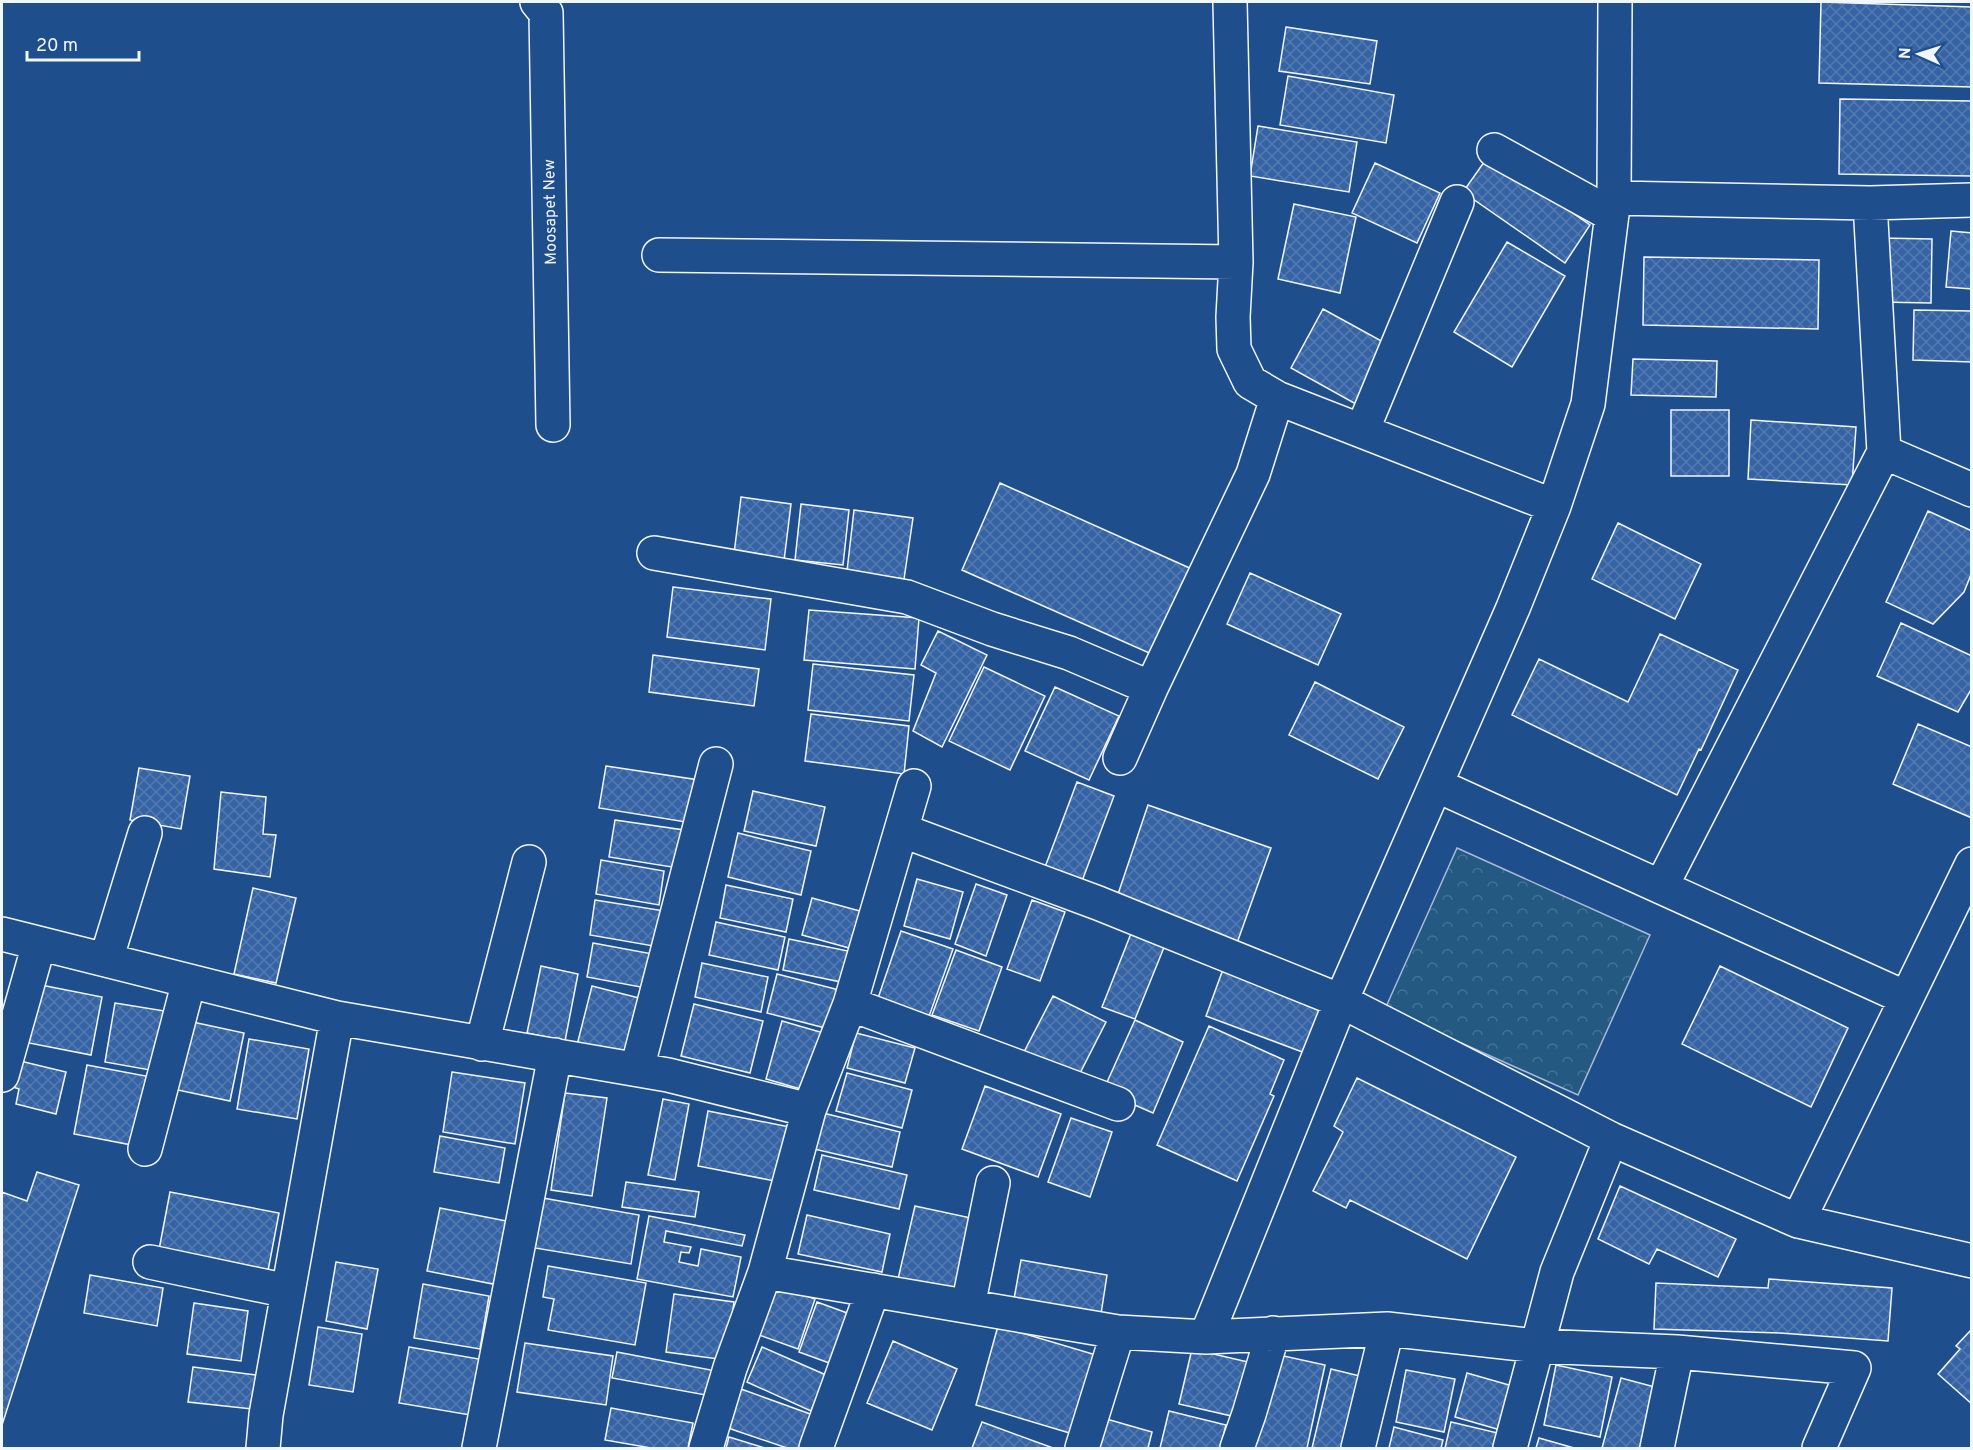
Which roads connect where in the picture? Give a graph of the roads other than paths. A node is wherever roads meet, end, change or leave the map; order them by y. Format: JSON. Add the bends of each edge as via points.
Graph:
{"nodes":[{"id":1,"x":537,"y":2,"type":"edge"},
{"id":2,"x":1230,"y":2,"type":"edge"},
{"id":3,"x":1615,"y":2,"type":"edge"},
{"id":4,"x":1494,"y":150,"type":"dead end"},
{"id":5,"x":1971,"y":200,"type":"edge"},
{"id":6,"x":1457,"y":202,"type":"dead end"},
{"id":7,"x":1870,"y":203,"type":"junction"},
{"id":8,"x":1613,"y":207,"type":"junction"},
{"id":9,"x":659,"y":255,"type":"dead end"},
{"id":10,"x":1236,"y":262,"type":"junction"},
{"id":11,"x":1277,"y":398,"type":"junction"},
{"id":12,"x":553,"y":425,"type":"dead end"},
{"id":13,"x":1362,"y":431,"type":"junction"},
{"id":14,"x":1884,"y":452,"type":"junction"},
{"id":15,"x":1971,"y":490,"type":"edge"},
{"id":16,"x":1554,"y":506,"type":"junction"},
{"id":17,"x":654,"y":553,"type":"dead end"},
{"id":18,"x":1151,"y":687,"type":"junction"},
{"id":19,"x":1119,"y":758,"type":"dead end"},
{"id":20,"x":716,"y":764,"type":"dead end"},
{"id":21,"x":1436,"y":785,"type":"junction"},
{"id":22,"x":914,"y":786,"type":"dead end"},
{"id":23,"x":901,"y":830,"type":"junction"},
{"id":24,"x":145,"y":833,"type":"dead end"},
{"id":25,"x":529,"y":862,"type":"dead end"},
{"id":26,"x":1971,"y":864,"type":"edge"},
{"id":27,"x":1661,"y":887,"type":"junction"},
{"id":28,"x":2,"y":934,"type":"edge"},
{"id":29,"x":39,"y":944,"type":"junction"},
{"id":30,"x":106,"y":960,"type":"junction"},
{"id":31,"x":189,"y":981,"type":"junction"},
{"id":32,"x":1906,"y":998,"type":"junction"},
{"id":33,"x":1341,"y":1001,"type":"junction"},
{"id":34,"x":850,"y":1004,"type":"junction"},
{"id":35,"x":337,"y":1018,"type":"junction"},
{"id":36,"x":482,"y":1044,"type":"junction"},
{"id":37,"x":555,"y":1055,"type":"junction"},
{"id":38,"x":637,"y":1069,"type":"junction"},
{"id":39,"x":2,"y":1075,"type":"edge"},
{"id":40,"x":1118,"y":1104,"type":"dead end"},
{"id":41,"x":809,"y":1110,"type":"junction"},
{"id":42,"x":1611,"y":1139,"type":"junction"},
{"id":43,"x":145,"y":1149,"type":"dead end"},
{"id":44,"x":993,"y":1184,"type":"dead end"},
{"id":45,"x":1798,"y":1221,"type":"junction"},
{"id":46,"x":1971,"y":1261,"type":"edge"},
{"id":47,"x":150,"y":1262,"type":"dead end"},
{"id":48,"x":765,"y":1272,"type":"junction"},
{"id":49,"x":873,"y":1290,"type":"junction"},
{"id":50,"x":288,"y":1291,"type":"junction"},
{"id":51,"x":968,"y":1306,"type":"junction"},
{"id":52,"x":1387,"y":1329,"type":"junction"},
{"id":53,"x":1118,"y":1332,"type":"junction"},
{"id":54,"x":1273,"y":1333,"type":"junction"},
{"id":55,"x":1206,"y":1337,"type":"junction"},
{"id":56,"x":1537,"y":1346,"type":"junction"},
{"id":57,"x":1677,"y":1352,"type":"junction"},
{"id":58,"x":263,"y":1449,"type":"edge"},
{"id":59,"x":479,"y":1449,"type":"edge"},
{"id":60,"x":706,"y":1449,"type":"edge"},
{"id":61,"x":816,"y":1449,"type":"edge"},
{"id":62,"x":1082,"y":1449,"type":"edge"},
{"id":63,"x":1237,"y":1449,"type":"edge"},
{"id":64,"x":1358,"y":1449,"type":"edge"},
{"id":65,"x":1510,"y":1449,"type":"edge"},
{"id":66,"x":1657,"y":1449,"type":"edge"},
{"id":67,"x":1819,"y":1449,"type":"edge"}],
"edges":[{"from":1,"to":12,"type":"street","name":"Moosapet New","via":[[546,14]]},
{"from":2,"to":10,"type":"street"},
{"from":3,"to":8,"type":"street"},
{"from":4,"to":8,"type":"street"},
{"from":5,"to":7,"type":"street"},
{"from":6,"to":13,"type":"street"},
{"from":7,"to":8,"type":"street"},
{"from":7,"to":14,"type":"street"},
{"from":8,"to":16,"type":"street","via":[[1588,404]]},
{"from":9,"to":10,"type":"street"},
{"from":10,"to":11,"type":"street","via":[[1234,349],[1250,382]]},
{"from":11,"to":13,"type":"street"},
{"from":11,"to":18,"type":"street","via":[[1253,474]]},
{"from":13,"to":16,"type":"street"},
{"from":14,"to":15,"type":"street"},
{"from":14,"to":27,"type":"street"},
{"from":16,"to":21,"type":"street"},
{"from":17,"to":18,"type":"street","via":[[906,597],[1069,653]]},
{"from":18,"to":19,"type":"street"},
{"from":20,"to":38,"type":"street"},
{"from":21,"to":27,"type":"street"},
{"from":21,"to":33,"type":"street"},
{"from":22,"to":23,"type":"street"},
{"from":23,"to":33,"type":"street","via":[[1098,903]]},
{"from":23,"to":34,"type":"street"},
{"from":24,"to":30,"type":"street"},
{"from":25,"to":36,"type":"street"},
{"from":26,"to":32,"type":"street"},
{"from":27,"to":32,"type":"street"},
{"from":28,"to":29,"type":"street"},
{"from":29,"to":30,"type":"street"},
{"from":29,"to":39,"type":"street"},
{"from":30,"to":31,"type":"street"},
{"from":31,"to":35,"type":"street"},
{"from":31,"to":43,"type":"street"},
{"from":32,"to":45,"type":"street"},
{"from":33,"to":42,"type":"street"},
{"from":33,"to":55,"type":"street"},
{"from":34,"to":40,"type":"street"},
{"from":34,"to":41,"type":"street"},
{"from":35,"to":36,"type":"street"},
{"from":35,"to":50,"type":"street"},
{"from":36,"to":37,"type":"street"},
{"from":37,"to":38,"type":"street"},
{"from":37,"to":59,"type":"street"},
{"from":38,"to":41,"type":"street"},
{"from":41,"to":48,"type":"street"},
{"from":42,"to":45,"type":"street"},
{"from":42,"to":56,"type":"street","via":[[1557,1272]]},
{"from":44,"to":51,"type":"street"},
{"from":45,"to":46,"type":"street"},
{"from":47,"to":50,"type":"street"},
{"from":48,"to":49,"type":"street"},
{"from":48,"to":60,"type":"street"},
{"from":49,"to":51,"type":"street"},
{"from":49,"to":61,"type":"street"},
{"from":50,"to":58,"type":"street"},
{"from":51,"to":53,"type":"street"},
{"from":52,"to":54,"type":"street"},
{"from":52,"to":56,"type":"street"},
{"from":52,"to":64,"type":"street"},
{"from":53,"to":55,"type":"street"},
{"from":53,"to":62,"type":"street"},
{"from":54,"to":55,"type":"street"},
{"from":54,"to":63,"type":"street"},
{"from":56,"to":57,"type":"street"},
{"from":56,"to":65,"type":"street"},
{"from":57,"to":66,"type":"street"},
{"from":57,"to":67,"type":"street","via":[[1854,1368]]}]}
